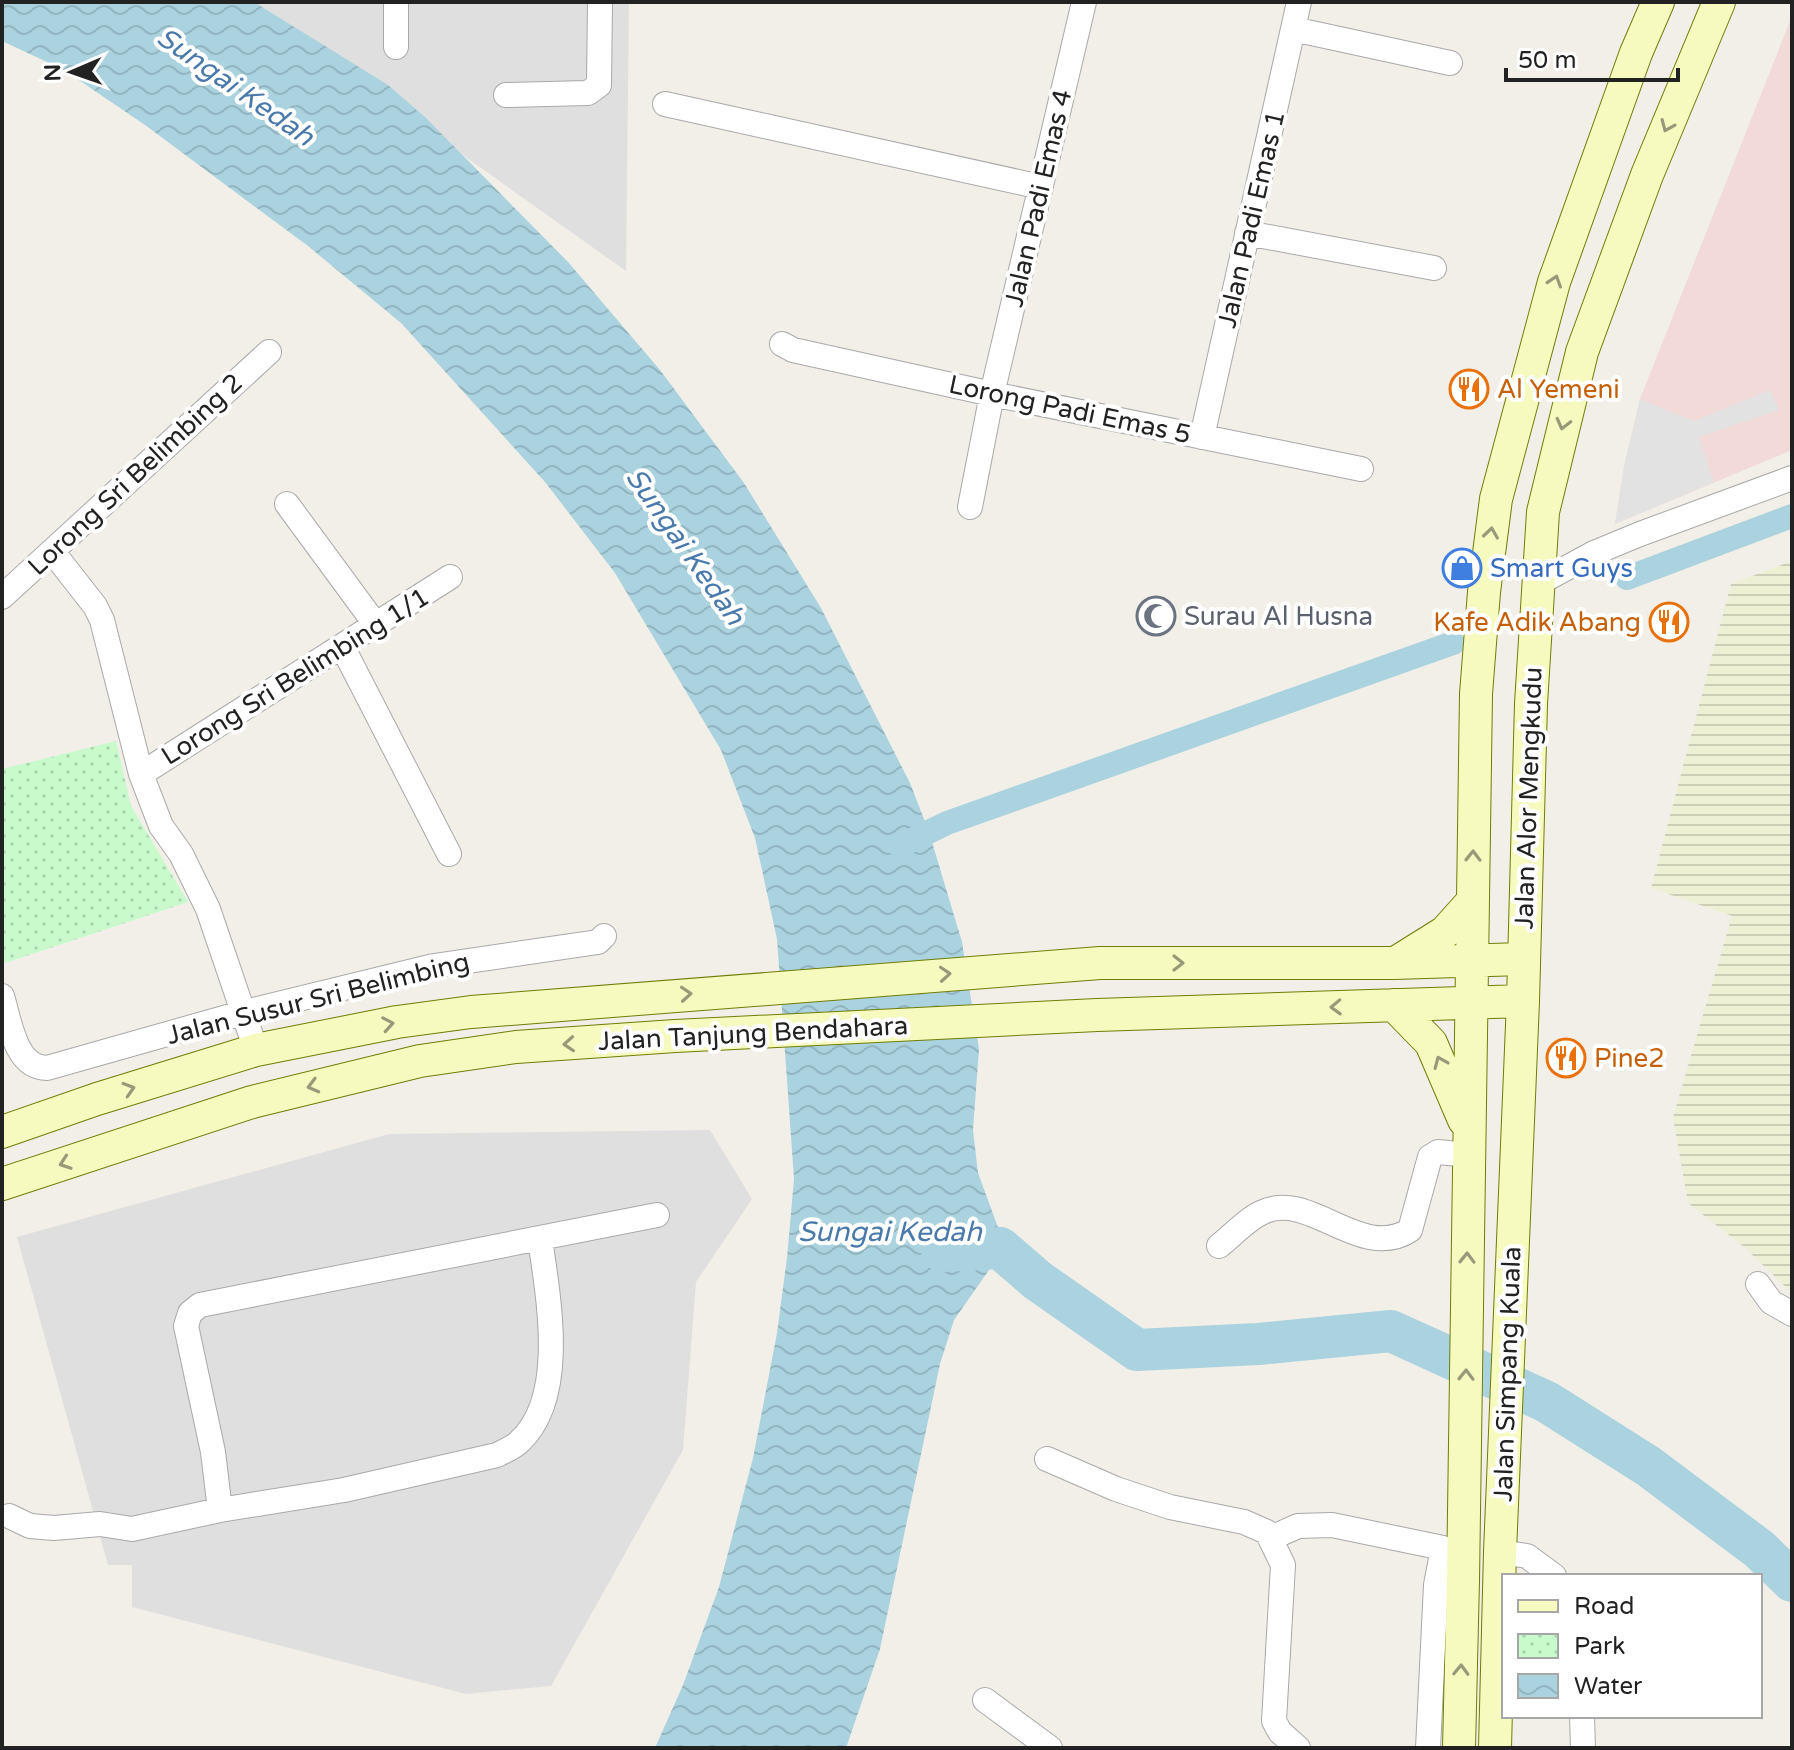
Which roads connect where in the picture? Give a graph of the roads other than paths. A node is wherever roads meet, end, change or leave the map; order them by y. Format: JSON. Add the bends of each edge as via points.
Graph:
{"nodes":[{"id":1,"x":396,"y":2,"type":"edge"},
{"id":2,"x":600,"y":2,"type":"edge"},
{"id":3,"x":1084,"y":2,"type":"edge"},
{"id":4,"x":1299,"y":2,"type":"edge"},
{"id":5,"x":1658,"y":2,"type":"edge"},
{"id":6,"x":1719,"y":2,"type":"edge"},
{"id":7,"x":1293,"y":29,"type":"junction"},
{"id":8,"x":396,"y":47,"type":"dead end"},
{"id":9,"x":1450,"y":63,"type":"dead end"},
{"id":10,"x":506,"y":95,"type":"dead end"},
{"id":11,"x":665,"y":104,"type":"dead end"},
{"id":12,"x":1041,"y":187,"type":"junction"},
{"id":13,"x":1247,"y":233,"type":"junction"},
{"id":14,"x":1434,"y":268,"type":"dead end"},
{"id":15,"x":782,"y":344,"type":"dead end"},
{"id":16,"x":269,"y":352,"type":"dead end"},
{"id":17,"x":992,"y":394,"type":"junction"},
{"id":18,"x":1202,"y":437,"type":"junction"},
{"id":19,"x":1361,"y":469,"type":"dead end"},
{"id":20,"x":1792,"y":478,"type":"edge"},
{"id":21,"x":287,"y":504,"type":"dead end"},
{"id":22,"x":970,"y":507,"type":"dead end"},
{"id":23,"x":52,"y":551,"type":"junction"},
{"id":24,"x":450,"y":577,"type":"dead end"},
{"id":25,"x":1537,"y":584,"type":"junction"},
{"id":26,"x":2,"y":597,"type":"edge"},
{"id":27,"x":376,"y":625,"type":"junction"},
{"id":28,"x":342,"y":646,"type":"junction"},
{"id":29,"x":141,"y":774,"type":"junction"},
{"id":30,"x":449,"y":854,"type":"dead end"},
{"id":31,"x":1471,"y":903,"type":"junction"},
{"id":32,"x":604,"y":936,"type":"dead end"},
{"id":33,"x":1522,"y":959,"type":"junction"},
{"id":34,"x":1471,"y":962,"type":"junction"},
{"id":35,"x":1394,"y":963,"type":"junction"},
{"id":36,"x":2,"y":996,"type":"edge"},
{"id":37,"x":1523,"y":1001,"type":"junction"},
{"id":38,"x":1470,"y":1004,"type":"junction"},
{"id":39,"x":1394,"y":1005,"type":"junction"},
{"id":40,"x":245,"y":1012,"type":"junction"},
{"id":41,"x":256,"y":1050,"type":"junction"},
{"id":42,"x":2,"y":1132,"type":"edge"},
{"id":43,"x":1468,"y":1142,"type":"junction"},
{"id":44,"x":2,"y":1184,"type":"edge"},
{"id":45,"x":657,"y":1215,"type":"dead end"},
{"id":46,"x":540,"y":1239,"type":"junction"},
{"id":47,"x":1219,"y":1246,"type":"dead end"},
{"id":48,"x":1758,"y":1284,"type":"dead end"},
{"id":49,"x":1792,"y":1314,"type":"edge"},
{"id":50,"x":1047,"y":1459,"type":"dead end"},
{"id":51,"x":220,"y":1510,"type":"junction"},
{"id":52,"x":12,"y":1514,"type":"edge"},
{"id":53,"x":1271,"y":1538,"type":"junction"},
{"id":54,"x":1454,"y":1542,"type":"junction"},
{"id":55,"x":1500,"y":1552,"type":"junction"},
{"id":56,"x":1551,"y":1574,"type":"edge"},
{"id":57,"x":985,"y":1700,"type":"dead end"},
{"id":58,"x":1582,"y":1718,"type":"edge"},
{"id":59,"x":1050,"y":1748,"type":"edge"},
{"id":60,"x":1298,"y":1748,"type":"edge"},
{"id":61,"x":1428,"y":1748,"type":"edge"},
{"id":62,"x":1459,"y":1748,"type":"edge"},
{"id":63,"x":1495,"y":1748,"type":"edge"},
{"id":64,"x":1583,"y":1748,"type":"edge"}],
"edges":[{"from":1,"to":8,"type":"street"},
{"from":2,"to":10,"type":"street","via":[[599,85],[594,91]]},
{"from":3,"to":12,"type":"street","name":"Jalan Padi Emas 4"},
{"from":4,"to":7,"type":"street","name":"Jalan Padi Emas 1"},
{"from":31,"to":5,"type":"main road","name":"Jalan Alor Mengkudu","one_way":true,"via":[[1476,694],[1496,499],[1554,282]]},
{"from":6,"to":25,"type":"main road","name":"Jalan Alor Mengkudu","one_way":true,"via":[[1582,352],[1550,476]]},
{"from":7,"to":9,"type":"street"},
{"from":7,"to":13,"type":"street","name":"Jalan Padi Emas 1"},
{"from":11,"to":12,"type":"street"},
{"from":12,"to":17,"type":"street","name":"Jalan Padi Emas 4"},
{"from":13,"to":14,"type":"street"},
{"from":13,"to":18,"type":"street","name":"Jalan Padi Emas 1"},
{"from":15,"to":17,"type":"street","name":"Lorong Padi Emas 5"},
{"from":16,"to":23,"type":"street","name":"Lorong Sri Belimbing 2"},
{"from":17,"to":18,"type":"street","name":"Lorong Padi Emas 5"},
{"from":17,"to":22,"type":"street","name":"Jalan Padi Emas 4"},
{"from":18,"to":19,"type":"street","name":"Lorong Padi Emas 5"},
{"from":20,"to":25,"type":"street","via":[[1628,538]]},
{"from":21,"to":27,"type":"street"},
{"from":23,"to":26,"type":"street","name":"Lorong Sri Belimbing 2"},
{"from":23,"to":29,"type":"street","via":[[102,620]]},
{"from":24,"to":27,"type":"street","name":"Lorong Sri Belimbing 1/1"},
{"from":25,"to":33,"type":"main road","name":"Jalan Alor Mengkudu"},
{"from":27,"to":28,"type":"street","name":"Lorong Sri Belimbing 1/1"},
{"from":28,"to":29,"type":"street","name":"Lorong Sri Belimbing 1/1"},
{"from":28,"to":30,"type":"street"},
{"from":29,"to":40,"type":"street","via":[[161,826],[208,909]]},
{"from":31,"to":34,"type":"main road","name":"Jalan Alor Mengkudu"},
{"from":31,"to":35,"type":"main road","via":[[1445,932]]},
{"from":32,"to":40,"type":"street","name":"Jalan Susur Sri Belimbing","via":[[598,942],[434,966]]},
{"from":33,"to":34,"type":"main road","name":"Jalan Tanjung Bendahara"},
{"from":33,"to":37,"type":"main road","name":"Jalan Alor Mengkudu"},
{"from":34,"to":35,"type":"main road","name":"Jalan Tanjung Bendahara"},
{"from":34,"to":38,"type":"main road","name":"Jalan Alor Mengkudu"},
{"from":41,"to":35,"type":"main road","name":"Jalan Tanjung Bendahara","one_way":true,"via":[[397,1022],[608,1000],[1100,963]]},
{"from":36,"to":40,"type":"street","name":"Jalan Susur Sri Belimbing","via":[[22,1057],[33,1067],[47,1068]]},
{"from":37,"to":38,"type":"main road","name":"Jalan Tanjung Bendahara"},
{"from":37,"to":55,"type":"main road","name":"Jalan Simpang Kuala"},
{"from":38,"to":39,"type":"main road","name":"Jalan Tanjung Bendahara"},
{"from":38,"to":43,"type":"main road","name":"Jalan Simpang Kuala"},
{"from":43,"to":39,"type":"main road","one_way":true,"via":[[1431,1043]]},
{"from":39,"to":44,"type":"main road","name":"Jalan Tanjung Bendahara","one_way":true,"via":[[1097,1015],[516,1047],[420,1061],[252,1102]]},
{"from":40,"to":41,"type":"street"},
{"from":42,"to":41,"type":"main road","name":"Jalan Tanjung Bendahara","one_way":true},
{"from":43,"to":47,"type":"street","via":[[1430,1157],[1410,1230],[1400,1237],[1383,1239],[1344,1230],[1311,1214],[1277,1208],[1264,1211]]},
{"from":54,"to":43,"type":"main road","name":"Jalan Simpang Kuala","one_way":true,"via":[[1465,1414]]},
{"from":45,"to":46,"type":"street"},
{"from":46,"to":51,"type":"street","via":[[552,1356],[534,1424],[518,1444],[497,1455],[344,1490]]},
{"from":46,"to":51,"type":"street","via":[[200,1305],[190,1313],[186,1326]]},
{"from":48,"to":49,"type":"street","via":[[1771,1302]]},
{"from":50,"to":53,"type":"street","via":[[1156,1502],[1244,1522]]},
{"from":51,"to":52,"type":"street","via":[[132,1529],[100,1524],[30,1526]]},
{"from":53,"to":54,"type":"street","via":[[1298,1526],[1332,1525]]},
{"from":53,"to":60,"type":"street","via":[[1283,1565],[1274,1721]]},
{"from":54,"to":61,"type":"street","via":[[1436,1585]]},
{"from":62,"to":54,"type":"main road","name":"Jalan Simpang Kuala","one_way":true},
{"from":55,"to":56,"type":"street","via":[[1527,1556]]},
{"from":55,"to":63,"type":"main road","name":"Jalan Simpang Kuala"},
{"from":57,"to":59,"type":"street"},
{"from":58,"to":64,"type":"street"}]}
